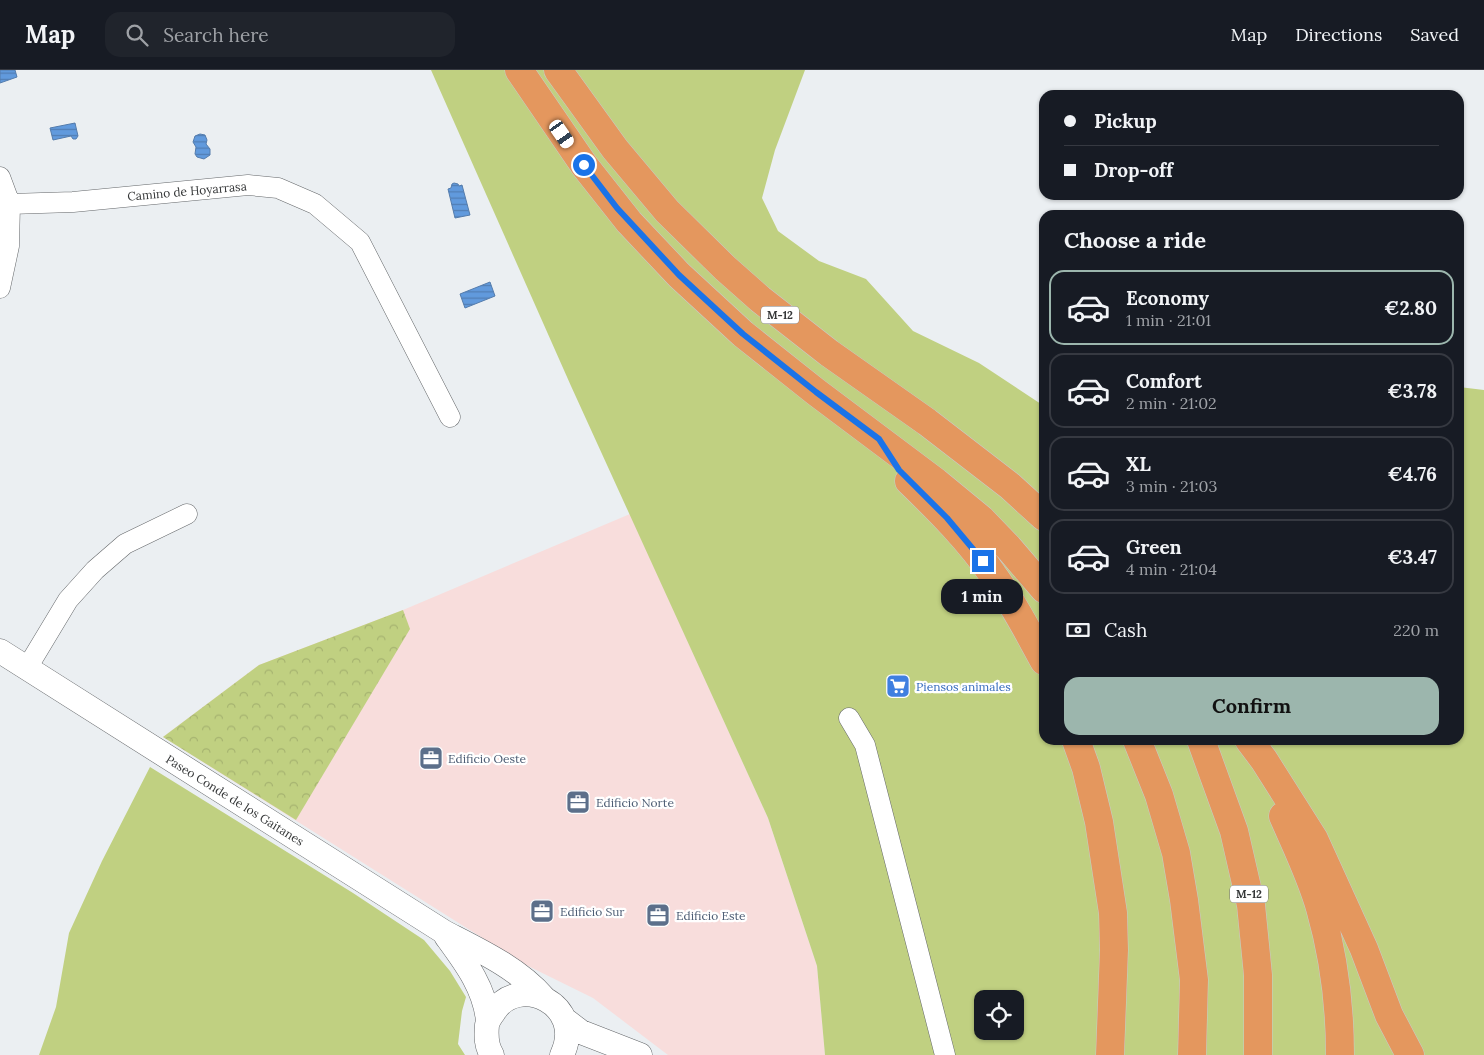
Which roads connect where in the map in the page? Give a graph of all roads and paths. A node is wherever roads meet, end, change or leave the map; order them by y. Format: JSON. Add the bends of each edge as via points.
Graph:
{"nodes":[{"id":1,"x":519,"y":70,"type":"edge"},
{"id":2,"x":558,"y":70,"type":"edge"},
{"id":3,"x":0,"y":177,"type":"edge"},
{"id":4,"x":10,"y":204,"type":"junction"},
{"id":5,"x":0,"y":288,"type":"edge"},
{"id":6,"x":450,"y":417,"type":"dead end"},
{"id":7,"x":879,"y":439,"type":"junction"},
{"id":8,"x":1039,"y":512,"type":"edge"},
{"id":9,"x":187,"y":514,"type":"dead end"},
{"id":10,"x":1039,"y":583,"type":"edge"},
{"id":11,"x":0,"y":651,"type":"edge"},
{"id":12,"x":1039,"y":652,"type":"edge"},
{"id":13,"x":26,"y":668,"type":"junction"},
{"id":14,"x":849,"y":718,"type":"dead end"},
{"id":15,"x":1078,"y":745,"type":"edge"},
{"id":16,"x":1139,"y":745,"type":"edge"},
{"id":17,"x":1203,"y":745,"type":"edge"},
{"id":18,"x":1242,"y":745,"type":"edge"},
{"id":19,"x":1253,"y":745,"type":"edge"},
{"id":20,"x":444,"y":932,"type":"junction"},
{"id":21,"x":544,"y":998,"type":"junction"},
{"id":22,"x":564,"y":1019,"type":"junction"},
{"id":23,"x":488,"y":1021,"type":"junction"},
{"id":24,"x":492,"y":1055,"type":"edge"},
{"id":25,"x":562,"y":1055,"type":"edge"},
{"id":26,"x":640,"y":1055,"type":"edge"},
{"id":27,"x":946,"y":1055,"type":"edge"},
{"id":28,"x":1110,"y":1055,"type":"edge"},
{"id":29,"x":1192,"y":1055,"type":"edge"},
{"id":30,"x":1258,"y":1055,"type":"edge"},
{"id":31,"x":1340,"y":1055,"type":"edge"},
{"id":32,"x":1410,"y":1055,"type":"edge"}],
"edges":[{"from":1,"to":7,"type":"highway","via":[[595,179],[629,222],[679,275],[743,334]]},
{"from":2,"to":8,"type":"highway","number":"M-12","via":[[615,149],[667,211],[725,268],[828,353],[927,422]]},
{"from":3,"to":4,"type":"street"},
{"from":4,"to":5,"type":"street","via":[[9,246]]},
{"from":4,"to":6,"type":"street","name":"Camino de Hoyarrasa","via":[[73,202],[248,185],[278,188],[315,204],[360,242]]},
{"from":7,"to":10,"type":"highway","via":[[981,519]]},
{"from":7,"to":12,"type":"highway","via":[[899,470],[947,518],[994,576]]},
{"from":9,"to":13,"type":"street","via":[[125,544],[95,570],[68,600]]},
{"from":11,"to":13,"type":"street","name":"Paseo Conde de los Gaitanes"},
{"from":13,"to":20,"type":"street","name":"Paseo Conde de los Gaitanes"},
{"from":14,"to":27,"type":"street","via":[[865,745]]},
{"from":15,"to":28,"type":"highway","via":[[1099,822],[1113,913]]},
{"from":16,"to":29,"type":"highway","via":[[1159,795],[1176,853],[1194,980]]},
{"from":17,"to":30,"type":"highway","number":"M-12","via":[[1234,831],[1251,904],[1258,975]]},
{"from":18,"to":31,"type":"highway","via":[[1283,816],[1320,906],[1337,988]]},
{"from":19,"to":32,"type":"highway","via":[[1314,838],[1364,949],[1389,1015]]},
{"from":20,"to":21,"type":"street","name":"Paseo Conde de los Gaitanes","via":[[491,956]]},
{"from":20,"to":23,"type":"street","name":"Paseo Conde de los Gaitanes","via":[[471,971],[487,1006]]},
{"from":21,"to":22,"type":"street","name":"Paseo Conde de los Gaitanes","via":[[559,1010]]},
{"from":21,"to":23,"type":"street","via":[[527,994],[510,998],[497,1007]]},
{"from":22,"to":25,"type":"street","via":[[567,1032]]},
{"from":22,"to":26,"type":"street","name":"Paseo Conde de los Gaitanes","via":[[581,1032]]},
{"from":23,"to":24,"type":"street","name":"Paseo Conde de los Gaitanes","via":[[486,1036]]}]}
